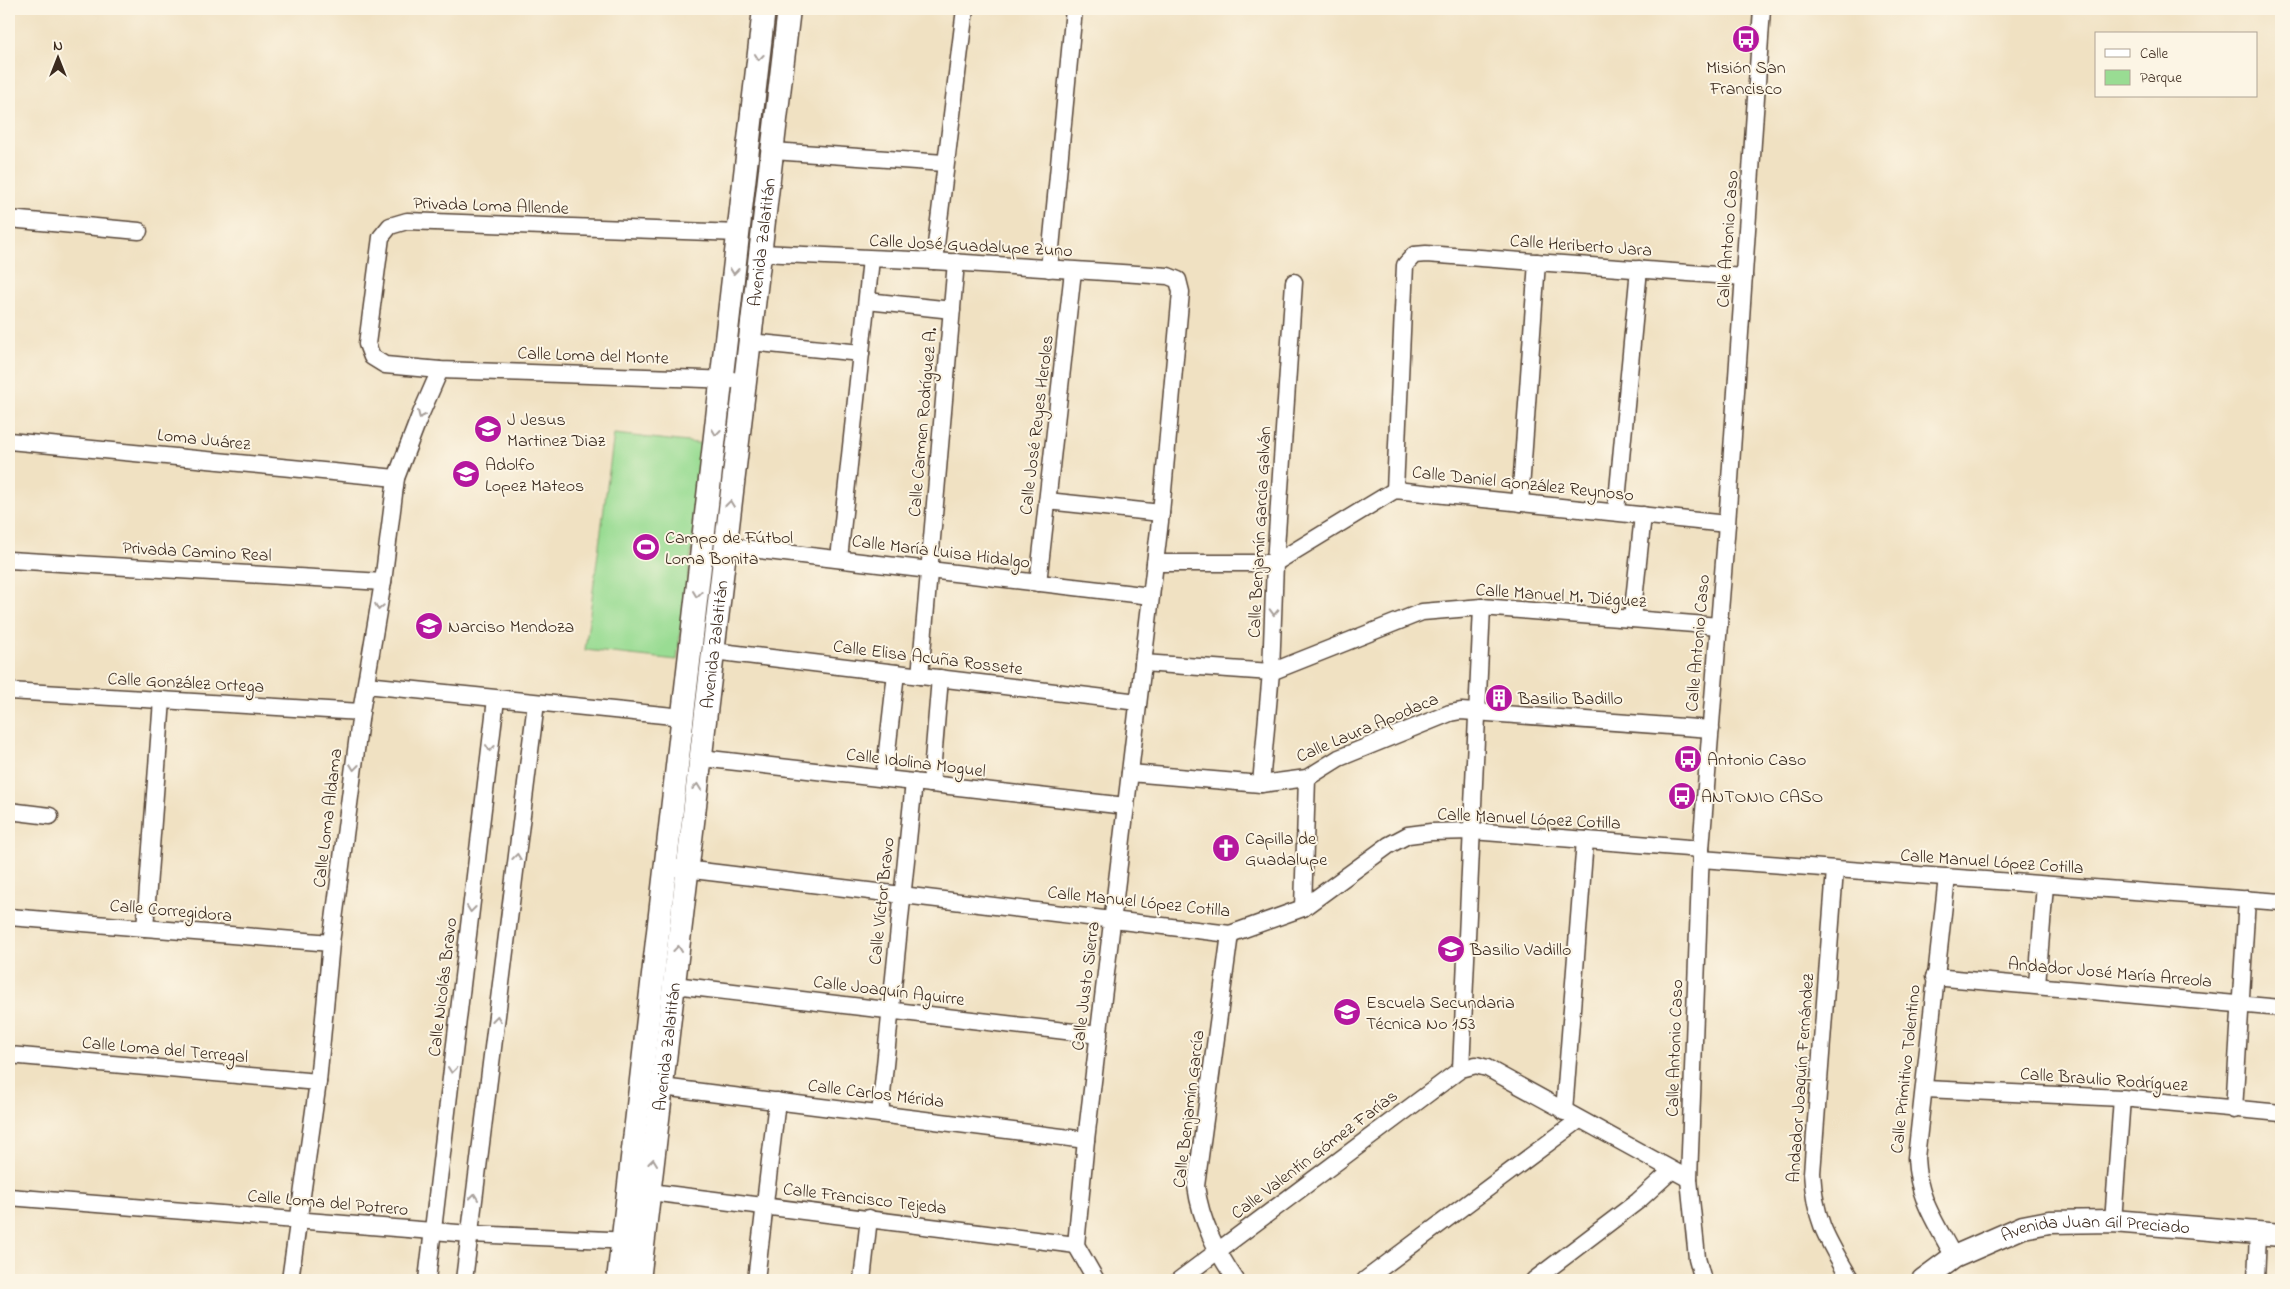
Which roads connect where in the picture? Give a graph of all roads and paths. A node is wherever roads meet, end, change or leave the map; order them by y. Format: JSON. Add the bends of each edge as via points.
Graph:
{"nodes":[{"id":1,"x":764,"y":9,"type":"edge"},
{"id":2,"x":789,"y":9,"type":"edge"},
{"id":3,"x":965,"y":9,"type":"edge"},
{"id":4,"x":1074,"y":9,"type":"edge"},
{"id":5,"x":1762,"y":9,"type":"edge"},
{"id":6,"x":773,"y":151,"type":"junction"},
{"id":7,"x":944,"y":163,"type":"junction"},
{"id":8,"x":9,"y":219,"type":"edge"},
{"id":9,"x":139,"y":231,"type":"dead end"},
{"id":10,"x":738,"y":234,"type":"junction"},
{"id":11,"x":760,"y":252,"type":"junction"},
{"id":12,"x":871,"y":259,"type":"junction"},
{"id":13,"x":934,"y":260,"type":"junction"},
{"id":14,"x":956,"y":262,"type":"junction"},
{"id":15,"x":1536,"y":262,"type":"junction"},
{"id":16,"x":1639,"y":269,"type":"junction"},
{"id":17,"x":1049,"y":270,"type":"junction"},
{"id":18,"x":1073,"y":271,"type":"junction"},
{"id":19,"x":1744,"y":277,"type":"junction"},
{"id":20,"x":1178,"y":280,"type":"joint"},
{"id":21,"x":1294,"y":282,"type":"dead end"},
{"id":22,"x":867,"y":301,"type":"junction"},
{"id":23,"x":952,"y":310,"type":"junction"},
{"id":24,"x":750,"y":342,"type":"junction"},
{"id":25,"x":861,"y":353,"type":"junction"},
{"id":26,"x":440,"y":370,"type":"junction"},
{"id":27,"x":722,"y":379,"type":"junction"},
{"id":28,"x":745,"y":381,"type":"junction"},
{"id":29,"x":9,"y":440,"type":"edge"},
{"id":30,"x":396,"y":478,"type":"junction"},
{"id":31,"x":1395,"y":490,"type":"junction"},
{"id":32,"x":1047,"y":501,"type":"junction"},
{"id":33,"x":1520,"y":502,"type":"junction"},
{"id":34,"x":1616,"y":512,"type":"junction"},
{"id":35,"x":1161,"y":513,"type":"junction"},
{"id":36,"x":1643,"y":515,"type":"junction"},
{"id":37,"x":1727,"y":524,"type":"junction"},
{"id":38,"x":726,"y":546,"type":"junction"},
{"id":39,"x":839,"y":559,"type":"junction"},
{"id":40,"x":9,"y":560,"type":"edge"},
{"id":41,"x":1155,"y":564,"type":"junction"},
{"id":42,"x":1276,"y":564,"type":"junction"},
{"id":43,"x":929,"y":571,"type":"junction"},
{"id":44,"x":383,"y":582,"type":"junction"},
{"id":45,"x":1038,"y":583,"type":"junction"},
{"id":46,"x":1151,"y":596,"type":"junction"},
{"id":47,"x":1482,"y":607,"type":"junction"},
{"id":48,"x":1632,"y":619,"type":"junction"},
{"id":49,"x":1719,"y":626,"type":"junction"},
{"id":50,"x":713,"y":651,"type":"junction"},
{"id":51,"x":1143,"y":663,"type":"junction"},
{"id":52,"x":1271,"y":672,"type":"junction"},
{"id":53,"x":896,"y":673,"type":"junction"},
{"id":54,"x":920,"y":676,"type":"junction"},
{"id":55,"x":940,"y":678,"type":"junction"},
{"id":56,"x":366,"y":685,"type":"junction"},
{"id":57,"x":9,"y":691,"type":"edge"},
{"id":58,"x":496,"y":699,"type":"junction"},
{"id":59,"x":162,"y":700,"type":"junction"},
{"id":60,"x":1138,"y":702,"type":"junction"},
{"id":61,"x":536,"y":703,"type":"junction"},
{"id":62,"x":361,"y":712,"type":"junction"},
{"id":63,"x":1478,"y":712,"type":"junction"},
{"id":64,"x":683,"y":717,"type":"junction"},
{"id":65,"x":1710,"y":729,"type":"junction"},
{"id":66,"x":701,"y":758,"type":"junction"},
{"id":67,"x":1130,"y":773,"type":"junction"},
{"id":68,"x":884,"y":778,"type":"junction"},
{"id":69,"x":1307,"y":778,"type":"junction"},
{"id":70,"x":914,"y":782,"type":"junction"},
{"id":71,"x":931,"y":784,"type":"junction"},
{"id":72,"x":1261,"y":784,"type":"junction"},
{"id":73,"x":1126,"y":806,"type":"junction"},
{"id":74,"x":9,"y":810,"type":"edge"},
{"id":75,"x":50,"y":816,"type":"dead end"},
{"id":76,"x":1472,"y":831,"type":"junction"},
{"id":77,"x":1585,"y":840,"type":"junction"},
{"id":78,"x":1701,"y":854,"type":"junction"},
{"id":79,"x":677,"y":868,"type":"junction"},
{"id":80,"x":1835,"y":870,"type":"junction"},
{"id":81,"x":1947,"y":877,"type":"junction"},
{"id":82,"x":2045,"y":884,"type":"junction"},
{"id":83,"x":902,"y":894,"type":"junction"},
{"id":84,"x":2247,"y":899,"type":"junction"},
{"id":85,"x":2281,"y":902,"type":"edge"},
{"id":86,"x":1303,"y":908,"type":"junction"},
{"id":87,"x":9,"y":917,"type":"edge"},
{"id":88,"x":1113,"y":920,"type":"junction"},
{"id":89,"x":145,"y":928,"type":"junction"},
{"id":90,"x":1230,"y":934,"type":"junction"},
{"id":91,"x":331,"y":943,"type":"junction"},
{"id":92,"x":1934,"y":977,"type":"junction"},
{"id":93,"x":674,"y":985,"type":"junction"},
{"id":94,"x":2037,"y":985,"type":"junction"},
{"id":95,"x":2240,"y":1004,"type":"junction"},
{"id":96,"x":2281,"y":1008,"type":"edge"},
{"id":97,"x":890,"y":1011,"type":"junction"},
{"id":98,"x":1099,"y":1035,"type":"junction"},
{"id":99,"x":9,"y":1055,"type":"edge"},
{"id":100,"x":1468,"y":1067,"type":"junction"},
{"id":101,"x":318,"y":1082,"type":"junction"},
{"id":102,"x":662,"y":1088,"type":"junction"},
{"id":103,"x":1925,"y":1089,"type":"junction"},
{"id":104,"x":2122,"y":1098,"type":"junction"},
{"id":105,"x":777,"y":1101,"type":"junction"},
{"id":106,"x":2234,"y":1110,"type":"junction"},
{"id":107,"x":2281,"y":1113,"type":"edge"},
{"id":108,"x":880,"y":1114,"type":"junction"},
{"id":109,"x":1572,"y":1116,"type":"junction"},
{"id":110,"x":1086,"y":1140,"type":"junction"},
{"id":111,"x":1671,"y":1171,"type":"junction"},
{"id":112,"x":1689,"y":1179,"type":"junction"},
{"id":113,"x":650,"y":1192,"type":"junction"},
{"id":114,"x":9,"y":1197,"type":"edge"},
{"id":115,"x":765,"y":1205,"type":"junction"},
{"id":116,"x":869,"y":1218,"type":"junction"},
{"id":117,"x":299,"y":1219,"type":"junction"},
{"id":118,"x":2113,"y":1221,"type":"junction"},
{"id":119,"x":433,"y":1231,"type":"junction"},
{"id":120,"x":470,"y":1234,"type":"junction"},
{"id":121,"x":2258,"y":1234,"type":"junction"},
{"id":122,"x":2281,"y":1235,"type":"edge"},
{"id":123,"x":634,"y":1241,"type":"junction"},
{"id":124,"x":1076,"y":1245,"type":"junction"},
{"id":125,"x":1216,"y":1252,"type":"junction"},
{"id":126,"x":1954,"y":1257,"type":"junction"},
{"id":127,"x":1371,"y":1278,"type":"edge"},
{"id":128,"x":290,"y":1280,"type":"edge"},
{"id":129,"x":427,"y":1280,"type":"edge"},
{"id":130,"x":464,"y":1280,"type":"edge"},
{"id":131,"x":618,"y":1280,"type":"edge"},
{"id":132,"x":639,"y":1280,"type":"edge"},
{"id":133,"x":756,"y":1280,"type":"edge"},
{"id":134,"x":862,"y":1280,"type":"edge"},
{"id":135,"x":1096,"y":1280,"type":"edge"},
{"id":136,"x":1179,"y":1280,"type":"edge"},
{"id":137,"x":1236,"y":1280,"type":"edge"},
{"id":138,"x":1534,"y":1280,"type":"edge"},
{"id":139,"x":1703,"y":1280,"type":"edge"},
{"id":140,"x":1851,"y":1280,"type":"edge"},
{"id":141,"x":1924,"y":1280,"type":"edge"},
{"id":142,"x":2256,"y":1280,"type":"edge"}],
"edges":[{"from":1,"to":10,"type":"street","name":"Avenida Zalatitán","one_way":true},
{"from":2,"to":6,"type":"street","name":"Avenida Zalatitán"},
{"from":3,"to":7,"type":"street"},
{"from":4,"to":17,"type":"street"},
{"from":5,"to":19,"type":"street","name":"Calle Antonio Caso"},
{"from":6,"to":7,"type":"street"},
{"from":6,"to":11,"type":"street","name":"Avenida Zalatitán"},
{"from":7,"to":13,"type":"street"},
{"from":8,"to":9,"type":"street"},
{"from":10,"to":26,"type":"street","name":"Privada Loma Allende","via":[[407,222],[390,226],[381,237],[367,344],[372,357],[385,365]]},
{"from":10,"to":27,"type":"street","name":"Avenida Zalatitán","one_way":true},
{"from":11,"to":12,"type":"street","name":"Calle José Guadalupe Zuno"},
{"from":11,"to":24,"type":"street","name":"Avenida Zalatitán"},
{"from":12,"to":13,"type":"street","name":"Calle José Guadalupe Zuno"},
{"from":12,"to":22,"type":"street"},
{"from":13,"to":14,"type":"street","name":"Calle José Guadalupe Zuno"},
{"from":14,"to":17,"type":"street","name":"Calle José Guadalupe Zuno"},
{"from":14,"to":23,"type":"street","name":"Calle Carmen Rodríguez A."},
{"from":15,"to":16,"type":"street","name":"Calle Heriberto Jara"},
{"from":15,"to":31,"type":"street","name":"Calle Heriberto Jara","via":[[1426,254],[1414,255],[1404,265]]},
{"from":15,"to":33,"type":"street"},
{"from":16,"to":19,"type":"street","name":"Calle Heriberto Jara"},
{"from":16,"to":34,"type":"street"},
{"from":17,"to":18,"type":"street","name":"Calle José Guadalupe Zuno"},
{"from":18,"to":20,"type":"street","name":"Calle José Guadalupe Zuno","via":[[1168,276]]},
{"from":18,"to":32,"type":"street","name":"Calle José Reyes Heroles"},
{"from":19,"to":37,"type":"street","name":"Calle Antonio Caso"},
{"from":20,"to":35,"type":"street","name":"Calle Justo Sierra","via":[[1181,292]]},
{"from":21,"to":42,"type":"street","name":"Calle Benjamín García Galván"},
{"from":22,"to":23,"type":"street"},
{"from":22,"to":25,"type":"street"},
{"from":23,"to":43,"type":"street","name":"Calle Carmen Rodríguez A."},
{"from":24,"to":25,"type":"street"},
{"from":24,"to":28,"type":"street","name":"Avenida Zalatitán"},
{"from":25,"to":39,"type":"street"},
{"from":26,"to":27,"type":"street","name":"Calle Loma del Monte"},
{"from":26,"to":30,"type":"street","name":"Calle Loma Aldama","one_way":true},
{"from":27,"to":28,"type":"street","name":"Calle Loma del Monte"},
{"from":27,"to":64,"type":"street","name":"Avenida Zalatitán","one_way":true},
{"from":38,"to":28,"type":"street","name":"Avenida Zalatitán","one_way":true},
{"from":29,"to":30,"type":"street","name":"Loma Juárez"},
{"from":30,"to":44,"type":"street","name":"Calle Loma Aldama"},
{"from":31,"to":33,"type":"street","name":"Calle Daniel González Reynoso"},
{"from":31,"to":42,"type":"street","name":"Calle Daniel González Reynoso"},
{"from":32,"to":35,"type":"street"},
{"from":32,"to":45,"type":"street","name":"Calle José Reyes Heroles"},
{"from":33,"to":34,"type":"street","name":"Calle Daniel González Reynoso"},
{"from":34,"to":36,"type":"street","name":"Calle Daniel González Reynoso"},
{"from":35,"to":41,"type":"street","name":"Calle Justo Sierra"},
{"from":36,"to":37,"type":"street","name":"Calle Daniel González Reynoso"},
{"from":36,"to":48,"type":"street"},
{"from":37,"to":49,"type":"street","name":"Calle Antonio Caso"},
{"from":38,"to":39,"type":"street","name":"Calle María Luisa Hidalgo"},
{"from":38,"to":50,"type":"street","name":"Avenida Zalatitán"},
{"from":39,"to":43,"type":"street","name":"Calle María Luisa Hidalgo"},
{"from":40,"to":44,"type":"street","name":"Privada Camino Real"},
{"from":41,"to":42,"type":"street"},
{"from":41,"to":46,"type":"street","name":"Calle Justo Sierra"},
{"from":42,"to":52,"type":"street","name":"Calle Benjamín García Galván","one_way":true},
{"from":43,"to":45,"type":"street","name":"Calle María Luisa Hidalgo"},
{"from":43,"to":54,"type":"street","name":"Calle Carmen Rodríguez A."},
{"from":44,"to":56,"type":"street","name":"Calle Loma Aldama","one_way":true},
{"from":45,"to":46,"type":"street","name":"Calle María Luisa Hidalgo"},
{"from":46,"to":51,"type":"street","name":"Calle Justo Sierra"},
{"from":47,"to":48,"type":"street","name":"Calle Manuel M. Diéguez"},
{"from":47,"to":52,"type":"street","name":"Calle Manuel M. Diéguez","via":[[1422,612]]},
{"from":47,"to":63,"type":"street"},
{"from":48,"to":49,"type":"street","name":"Calle Manuel M. Diéguez"},
{"from":49,"to":65,"type":"street","name":"Calle Antonio Caso"},
{"from":50,"to":53,"type":"street","name":"Calle Elisa Acuña Rossete"},
{"from":50,"to":66,"type":"street","name":"Avenida Zalatitán"},
{"from":51,"to":52,"type":"street","name":"Calle Manuel M. Diéguez"},
{"from":51,"to":60,"type":"street","name":"Calle Justo Sierra"},
{"from":52,"to":72,"type":"street","name":"Calle Benjamín García Galván"},
{"from":53,"to":54,"type":"street","name":"Calle Elisa Acuña Rossete"},
{"from":53,"to":68,"type":"street"},
{"from":54,"to":55,"type":"street","name":"Calle Elisa Acuña Rossete"},
{"from":55,"to":60,"type":"street","name":"Calle Elisa Acuña Rossete"},
{"from":55,"to":71,"type":"street"},
{"from":56,"to":58,"type":"street"},
{"from":56,"to":62,"type":"street","name":"Calle Loma Aldama"},
{"from":57,"to":59,"type":"street","name":"Calle González Ortega"},
{"from":58,"to":61,"type":"street"},
{"from":58,"to":119,"type":"street","name":"Calle Nicolás Bravo","one_way":true},
{"from":59,"to":62,"type":"street","name":"Calle González Ortega"},
{"from":59,"to":89,"type":"street"},
{"from":60,"to":67,"type":"street","name":"Calle Justo Sierra"},
{"from":61,"to":64,"type":"street"},
{"from":120,"to":61,"type":"street","one_way":true},
{"from":62,"to":91,"type":"street","name":"Calle Loma Aldama","one_way":true},
{"from":63,"to":65,"type":"street","name":"Calle Laura Apodaca"},
{"from":63,"to":69,"type":"street","name":"Calle Laura Apodaca","via":[[1450,713],[1338,758]]},
{"from":63,"to":76,"type":"street"},
{"from":64,"to":79,"type":"street","name":"Avenida Zalatitán"},
{"from":65,"to":78,"type":"street","name":"Calle Antonio Caso"},
{"from":66,"to":68,"type":"street","name":"Calle Idolina Moguel"},
{"from":79,"to":66,"type":"street","name":"Avenida Zalatitán","one_way":true},
{"from":67,"to":72,"type":"street","name":"Calle Laura Apodaca"},
{"from":67,"to":73,"type":"street","name":"Calle Justo Sierra"},
{"from":68,"to":70,"type":"street","name":"Calle Idolina Moguel"},
{"from":69,"to":72,"type":"street","name":"Calle Laura Apodaca"},
{"from":69,"to":86,"type":"street"},
{"from":70,"to":71,"type":"street","name":"Calle Idolina Moguel"},
{"from":70,"to":83,"type":"street","name":"Calle Víctor Bravo"},
{"from":71,"to":73,"type":"street","name":"Calle Idolina Moguel"},
{"from":73,"to":88,"type":"street","name":"Calle Justo Sierra"},
{"from":74,"to":75,"type":"street"},
{"from":76,"to":77,"type":"street","name":"Calle Manuel López Cotilla"},
{"from":76,"to":86,"type":"street","name":"Calle Manuel López Cotilla","via":[[1408,835],[1389,844]]},
{"from":76,"to":100,"type":"street"},
{"from":77,"to":78,"type":"street","name":"Calle Manuel López Cotilla"},
{"from":77,"to":109,"type":"street"},
{"from":78,"to":80,"type":"street","name":"Calle Manuel López Cotilla"},
{"from":78,"to":112,"type":"street","name":"Calle Antonio Caso"},
{"from":79,"to":83,"type":"street","name":"Calle Manuel López Cotilla"},
{"from":93,"to":79,"type":"street","name":"Avenida Zalatitán","one_way":true},
{"from":79,"to":123,"type":"street","name":"Avenida Zalatitán"},
{"from":80,"to":81,"type":"street","name":"Calle Manuel López Cotilla"},
{"from":80,"to":140,"type":"street","name":"Andador Joaquín Fernández","via":[[1812,1173],[1813,1201],[1821,1230]]},
{"from":81,"to":82,"type":"street","name":"Calle Manuel López Cotilla"},
{"from":81,"to":92,"type":"street","name":"Calle Primitivo Tolentino"},
{"from":82,"to":84,"type":"street","name":"Calle Manuel López Cotilla"},
{"from":82,"to":94,"type":"street"},
{"from":83,"to":88,"type":"street","name":"Calle Manuel López Cotilla"},
{"from":83,"to":97,"type":"street","name":"Calle Víctor Bravo"},
{"from":84,"to":85,"type":"street","name":"Calle Manuel López Cotilla"},
{"from":84,"to":95,"type":"street"},
{"from":86,"to":90,"type":"street","name":"Calle Manuel López Cotilla"},
{"from":87,"to":89,"type":"street","name":"Calle Corregidora"},
{"from":88,"to":90,"type":"street","name":"Calle Manuel López Cotilla"},
{"from":88,"to":98,"type":"street","name":"Calle Justo Sierra"},
{"from":89,"to":91,"type":"street","name":"Calle Corregidora"},
{"from":90,"to":125,"type":"street","name":"Calle Benjamín García","via":[[1196,1186],[1198,1205]]},
{"from":91,"to":101,"type":"street","name":"Calle Loma Aldama"},
{"from":92,"to":94,"type":"street","name":"Andador José María Arreola"},
{"from":92,"to":103,"type":"street","name":"Calle Primitivo Tolentino"},
{"from":93,"to":97,"type":"street","name":"Calle Joaquín Aguirre"},
{"from":93,"to":102,"type":"street","name":"Avenida Zalatitán"},
{"from":94,"to":95,"type":"street","name":"Andador José María Arreola"},
{"from":95,"to":96,"type":"street","name":"Andador José María Arreola"},
{"from":95,"to":106,"type":"street"},
{"from":97,"to":98,"type":"street","name":"Calle Joaquín Aguirre"},
{"from":97,"to":108,"type":"street","name":"Calle Víctor Bravo"},
{"from":98,"to":110,"type":"street","name":"Calle Justo Sierra"},
{"from":99,"to":101,"type":"street","name":"Calle Loma del Terregal"},
{"from":100,"to":109,"type":"street","via":[[1487,1068]]},
{"from":100,"to":125,"type":"street","name":"Calle Valentín Gómez Farías"},
{"from":101,"to":117,"type":"street","name":"Calle Loma Aldama"},
{"from":102,"to":105,"type":"street","name":"Calle Carlos Mérida"},
{"from":113,"to":102,"type":"street","name":"Avenida Zalatitán","one_way":true},
{"from":103,"to":104,"type":"street","name":"Calle Braulio Rodríguez"},
{"from":103,"to":126,"type":"street","name":"Calle Primitivo Tolentino","via":[[1916,1158],[1917,1180],[1923,1199]]},
{"from":104,"to":106,"type":"street","name":"Calle Braulio Rodríguez"},
{"from":104,"to":118,"type":"street"},
{"from":105,"to":108,"type":"street","name":"Calle Carlos Mérida"},
{"from":105,"to":115,"type":"street"},
{"from":106,"to":107,"type":"street","name":"Calle Braulio Rodríguez"},
{"from":108,"to":110,"type":"street","name":"Calle Carlos Mérida"},
{"from":109,"to":111,"type":"street"},
{"from":109,"to":127,"type":"street"},
{"from":110,"to":124,"type":"street","name":"Calle Justo Sierra"},
{"from":111,"to":112,"type":"street"},
{"from":111,"to":138,"type":"street","via":[[1638,1201]]},
{"from":112,"to":139,"type":"street","name":"Calle Antonio Caso","via":[[1697,1258]]},
{"from":113,"to":115,"type":"street","name":"Calle Francisco Tejeda"},
{"from":113,"to":123,"type":"street","name":"Avenida Zalatitán"},
{"from":114,"to":117,"type":"street","name":"Calle Loma del Potrero"},
{"from":115,"to":116,"type":"street","name":"Calle Francisco Tejeda"},
{"from":115,"to":133,"type":"street"},
{"from":116,"to":124,"type":"street","name":"Calle Francisco Tejeda"},
{"from":116,"to":134,"type":"street"},
{"from":117,"to":119,"type":"street","name":"Calle Loma del Potrero"},
{"from":117,"to":128,"type":"street","name":"Calle Loma Aldama"},
{"from":118,"to":121,"type":"street","name":"Avenida Juan Gil Preciado"},
{"from":118,"to":126,"type":"street","name":"Avenida Juan Gil Preciado","via":[[2049,1222],[2023,1227]]},
{"from":119,"to":120,"type":"street","name":"Calle Loma del Potrero"},
{"from":119,"to":129,"type":"street","name":"Calle Nicolás Bravo"},
{"from":120,"to":123,"type":"street","name":"Calle Loma del Potrero"},
{"from":120,"to":130,"type":"street"},
{"from":121,"to":122,"type":"street","name":"Avenida Juan Gil Preciado"},
{"from":121,"to":142,"type":"street"},
{"from":123,"to":131,"type":"street","name":"Avenida Zalatitán"},
{"from":123,"to":132,"type":"street","name":"Avenida Zalatitán"},
{"from":124,"to":135,"type":"street"},
{"from":125,"to":136,"type":"street","name":"Calle Valentín Gómez Farías"},
{"from":125,"to":137,"type":"street","name":"Calle Benjamín García"},
{"from":126,"to":141,"type":"street","name":"Avenida Juan Gil Preciado"}]}
